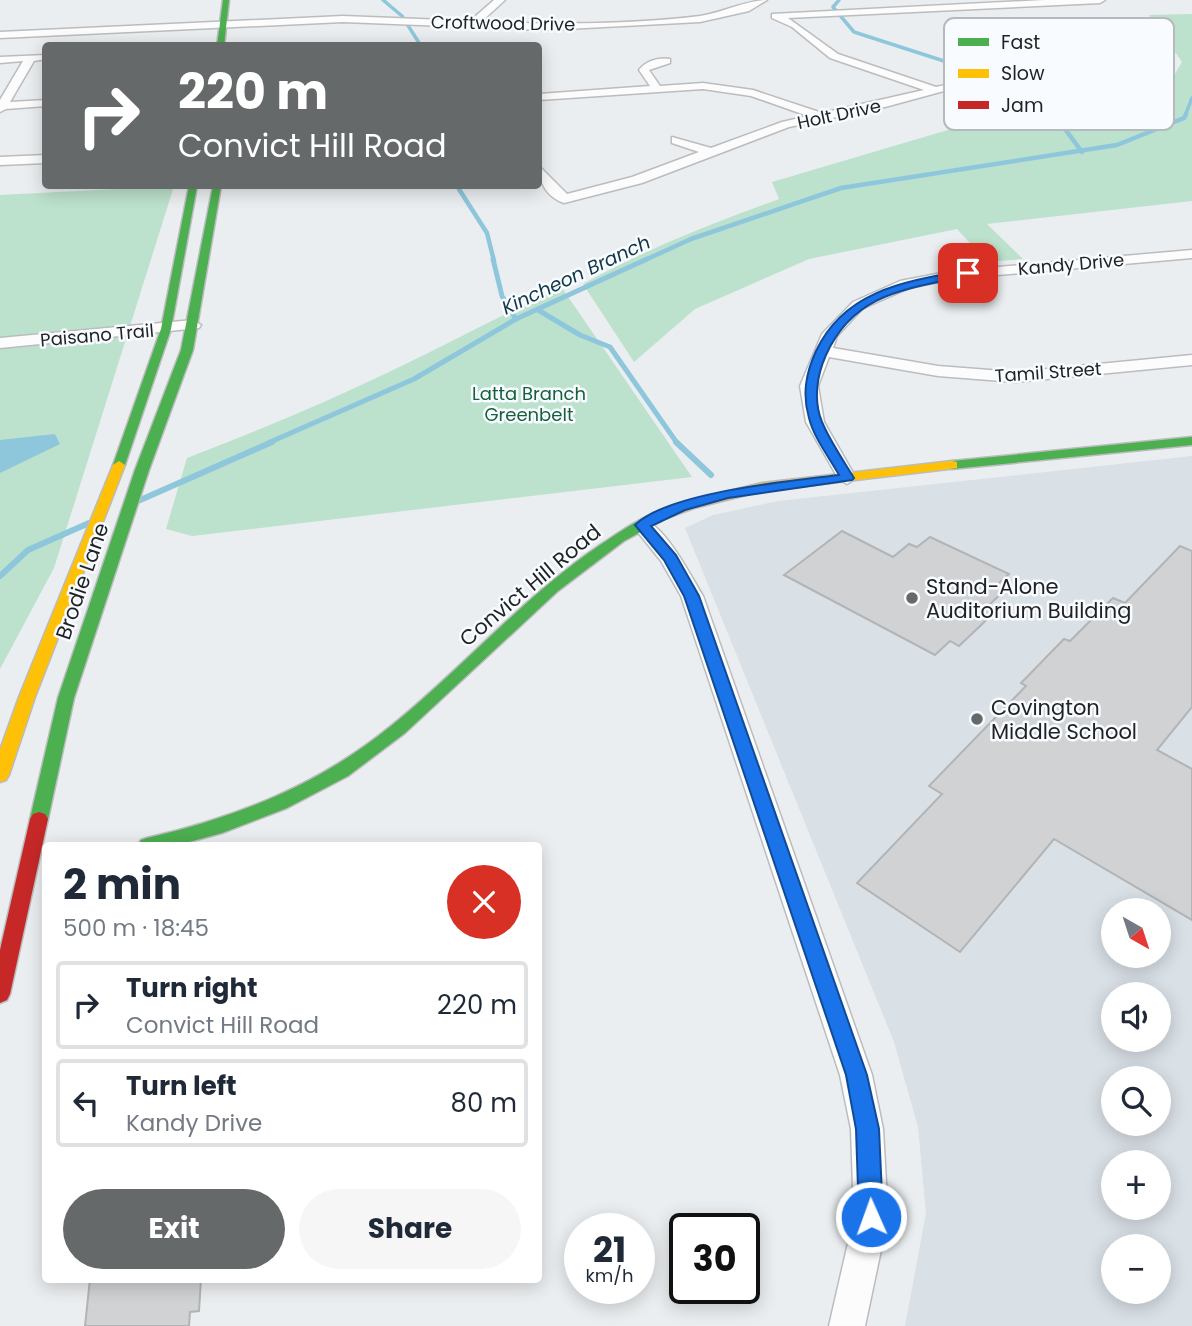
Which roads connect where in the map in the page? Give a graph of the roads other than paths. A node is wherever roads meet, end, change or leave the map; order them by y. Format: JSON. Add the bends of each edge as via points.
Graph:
{"nodes":[{"id":1,"x":226,"y":0,"type":"edge"},
{"id":2,"x":242,"y":0,"type":"edge"},
{"id":3,"x":500,"y":0,"type":"edge"},
{"id":4,"x":762,"y":0,"type":"edge"},
{"id":5,"x":1100,"y":0,"type":"edge"},
{"id":6,"x":1055,"y":1,"type":"edge"},
{"id":7,"x":746,"y":9,"type":"junction"},
{"id":8,"x":775,"y":16,"type":"junction"},
{"id":9,"x":343,"y":19,"type":"junction"},
{"id":10,"x":241,"y":24,"type":"junction"},
{"id":11,"x":472,"y":24,"type":"junction"},
{"id":12,"x":223,"y":25,"type":"junction"},
{"id":13,"x":340,"y":30,"type":"dead end"},
{"id":14,"x":0,"y":35,"type":"edge"},
{"id":15,"x":221,"y":42,"type":"edge"},
{"id":16,"x":239,"y":42,"type":"edge"},
{"id":17,"x":42,"y":57,"type":"edge"},
{"id":18,"x":30,"y":58,"type":"junction"},
{"id":19,"x":0,"y":60,"type":"edge"},
{"id":20,"x":666,"y":61,"type":"dead end"},
{"id":21,"x":944,"y":88,"type":"edge"},
{"id":22,"x":657,"y":89,"type":"junction"},
{"id":23,"x":936,"y":90,"type":"junction"},
{"id":24,"x":542,"y":97,"type":"edge"},
{"id":25,"x":42,"y":103,"type":"edge"},
{"id":26,"x":1,"y":107,"type":"edge"},
{"id":27,"x":821,"y":117,"type":"junction"},
{"id":28,"x":676,"y":140,"type":"dead end"},
{"id":29,"x":709,"y":152,"type":"junction"},
{"id":30,"x":42,"y":159,"type":"edge"},
{"id":31,"x":0,"y":161,"type":"edge"},
{"id":32,"x":542,"y":178,"type":"edge"},
{"id":33,"x":192,"y":189,"type":"edge"},
{"id":34,"x":217,"y":189,"type":"edge"},
{"id":35,"x":1192,"y":254,"type":"edge"},
{"id":36,"x":194,"y":325,"type":"junction"},
{"id":37,"x":166,"y":328,"type":"junction"},
{"id":38,"x":0,"y":343,"type":"edge"},
{"id":39,"x":822,"y":351,"type":"junction"},
{"id":40,"x":1192,"y":360,"type":"edge"},
{"id":41,"x":1192,"y":441,"type":"edge"},
{"id":42,"x":847,"y":478,"type":"junction"},
{"id":43,"x":642,"y":525,"type":"junction"},
{"id":44,"x":0,"y":775,"type":"edge"},
{"id":45,"x":161,"y":842,"type":"edge"},
{"id":46,"x":42,"y":861,"type":"edge"},
{"id":47,"x":20,"y":864,"type":"junction"},
{"id":48,"x":0,"y":994,"type":"edge"},
{"id":49,"x":847,"y":1326,"type":"edge"}],
"edges":[{"from":1,"to":12,"type":"main road"},
{"from":2,"to":10,"type":"main road"},
{"from":3,"to":11,"type":"street"},
{"from":4,"to":7,"type":"street","name":"Croftwood Drive"},
{"from":5,"to":6,"type":"street"},
{"from":6,"to":8,"type":"street"},
{"from":7,"to":8,"type":"street"},
{"from":7,"to":11,"type":"street","name":"Croftwood Drive","via":[[681,20],[547,27]]},
{"from":8,"to":23,"type":"street","via":[[795,25],[834,56]]},
{"from":9,"to":10,"type":"street","name":"Croftwood Drive"},
{"from":9,"to":11,"type":"street","name":"Croftwood Drive"},
{"from":9,"to":13,"type":"street"},
{"from":10,"to":12,"type":"street","name":"Croftwood Drive"},
{"from":10,"to":16,"type":"main road"},
{"from":12,"to":14,"type":"street","name":"Croftwood Drive"},
{"from":12,"to":15,"type":"main road"},
{"from":17,"to":18,"type":"street"},
{"from":18,"to":19,"type":"street"},
{"from":18,"to":26,"type":"street"},
{"from":20,"to":22,"type":"street","via":[[644,70]]},
{"from":21,"to":23,"type":"street","name":"Holt Drive"},
{"from":22,"to":24,"type":"street"},
{"from":22,"to":27,"type":"street","via":[[704,86],[740,90]]},
{"from":23,"to":27,"type":"street","name":"Holt Drive"},
{"from":25,"to":26,"type":"street"},
{"from":27,"to":29,"type":"street","name":"Holt Drive","via":[[768,129]]},
{"from":28,"to":29,"type":"street"},
{"from":29,"to":32,"type":"street","name":"Holt Drive","via":[[637,180],[564,199]]},
{"from":30,"to":31,"type":"street"},
{"from":33,"to":37,"type":"main road","name":"Brodie Lane"},
{"from":34,"to":36,"type":"main road","name":"Brodie Lane"},
{"from":35,"to":39,"type":"street","name":"Kandy Drive","via":[[985,271],[905,284],[858,305],[830,334]]},
{"from":36,"to":37,"type":"street","name":"Paisano Trail"},
{"from":36,"to":47,"type":"main road","name":"Brodie Lane","via":[[94,610]]},
{"from":37,"to":38,"type":"street","name":"Paisano Trail"},
{"from":37,"to":44,"type":"main road","name":"Brodie Lane","via":[[114,479]]},
{"from":39,"to":40,"type":"street","name":"Tamil Street","via":[[938,372],[1015,377]]},
{"from":39,"to":42,"type":"street","name":"Kandy Drive","via":[[811,379],[811,401],[816,422]]},
{"from":41,"to":42,"type":"main road","name":"Convict Hill Road"},
{"from":42,"to":43,"type":"main road","name":"Convict Hill Road","via":[[737,492],[680,508]]},
{"from":43,"to":45,"type":"main road","name":"Convict Hill Road","via":[[574,570],[361,759],[261,812],[215,830]]},
{"from":43,"to":49,"type":"street","via":[[670,558],[692,596],[856,1075],[867,1129],[871,1217]]},
{"from":46,"to":47,"type":"main road"},
{"from":47,"to":48,"type":"main road","name":"Brodie Lane"}]}
